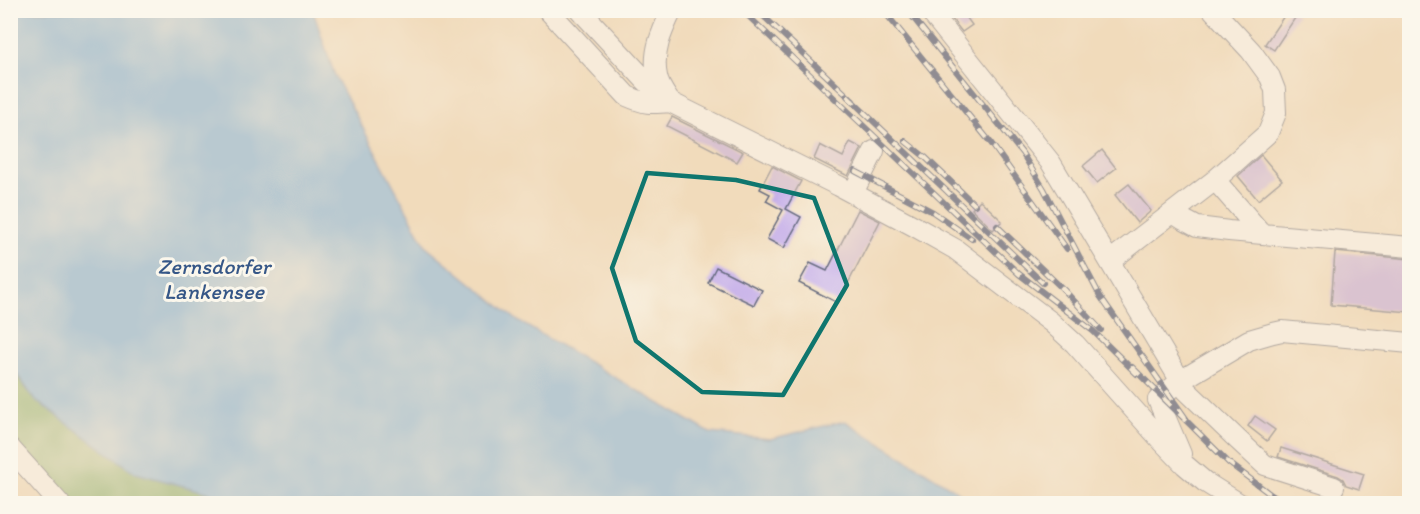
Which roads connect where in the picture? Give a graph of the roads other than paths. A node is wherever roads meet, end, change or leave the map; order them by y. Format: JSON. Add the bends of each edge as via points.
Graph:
{"nodes":[{"id":1,"x":548,"y":10,"type":"edge"},
{"id":2,"x":580,"y":10,"type":"edge"},
{"id":3,"x":929,"y":10,"type":"edge"},
{"id":4,"x":1213,"y":10,"type":"edge"},
{"id":5,"x":673,"y":12,"type":"edge"},
{"id":6,"x":670,"y":102,"type":"junction"},
{"id":7,"x":874,"y":151,"type":"dead end"},
{"id":8,"x":1215,"y":180,"type":"junction"},
{"id":9,"x":853,"y":194,"type":"junction"},
{"id":10,"x":1173,"y":213,"type":"junction"},
{"id":11,"x":1262,"y":234,"type":"junction"},
{"id":12,"x":1410,"y":247,"type":"edge"},
{"id":13,"x":1110,"y":261,"type":"junction"},
{"id":14,"x":1410,"y":343,"type":"edge"},
{"id":15,"x":1180,"y":381,"type":"junction"},
{"id":16,"x":10,"y":448,"type":"edge"},
{"id":17,"x":1185,"y":465,"type":"junction"},
{"id":18,"x":1334,"y":487,"type":"dead end"},
{"id":19,"x":1238,"y":503,"type":"edge"},
{"id":20,"x":60,"y":504,"type":"edge"}],
"edges":[{"from":1,"to":6,"type":"street","via":[[627,96],[643,103]]},
{"from":2,"to":6,"type":"street"},
{"from":3,"to":13,"type":"street","via":[[1052,163]]},
{"from":4,"to":8,"type":"street","via":[[1262,65],[1273,84],[1276,102],[1268,133]]},
{"from":5,"to":6,"type":"street","via":[[662,29],[656,61],[657,77]]},
{"from":6,"to":9,"type":"street"},
{"from":7,"to":9,"type":"street"},
{"from":8,"to":10,"type":"street"},
{"from":8,"to":11,"type":"street"},
{"from":9,"to":17,"type":"street","via":[[955,249],[1052,322]]},
{"from":10,"to":11,"type":"street","via":[[1197,227]]},
{"from":10,"to":13,"type":"street"},
{"from":11,"to":12,"type":"street"},
{"from":13,"to":15,"type":"street"},
{"from":14,"to":15,"type":"street","via":[[1273,333],[1249,340]]},
{"from":15,"to":17,"type":"street","via":[[1158,400]]},
{"from":15,"to":18,"type":"street","via":[[1265,465]]},
{"from":16,"to":20,"type":"street"},
{"from":17,"to":19,"type":"street"}]}
